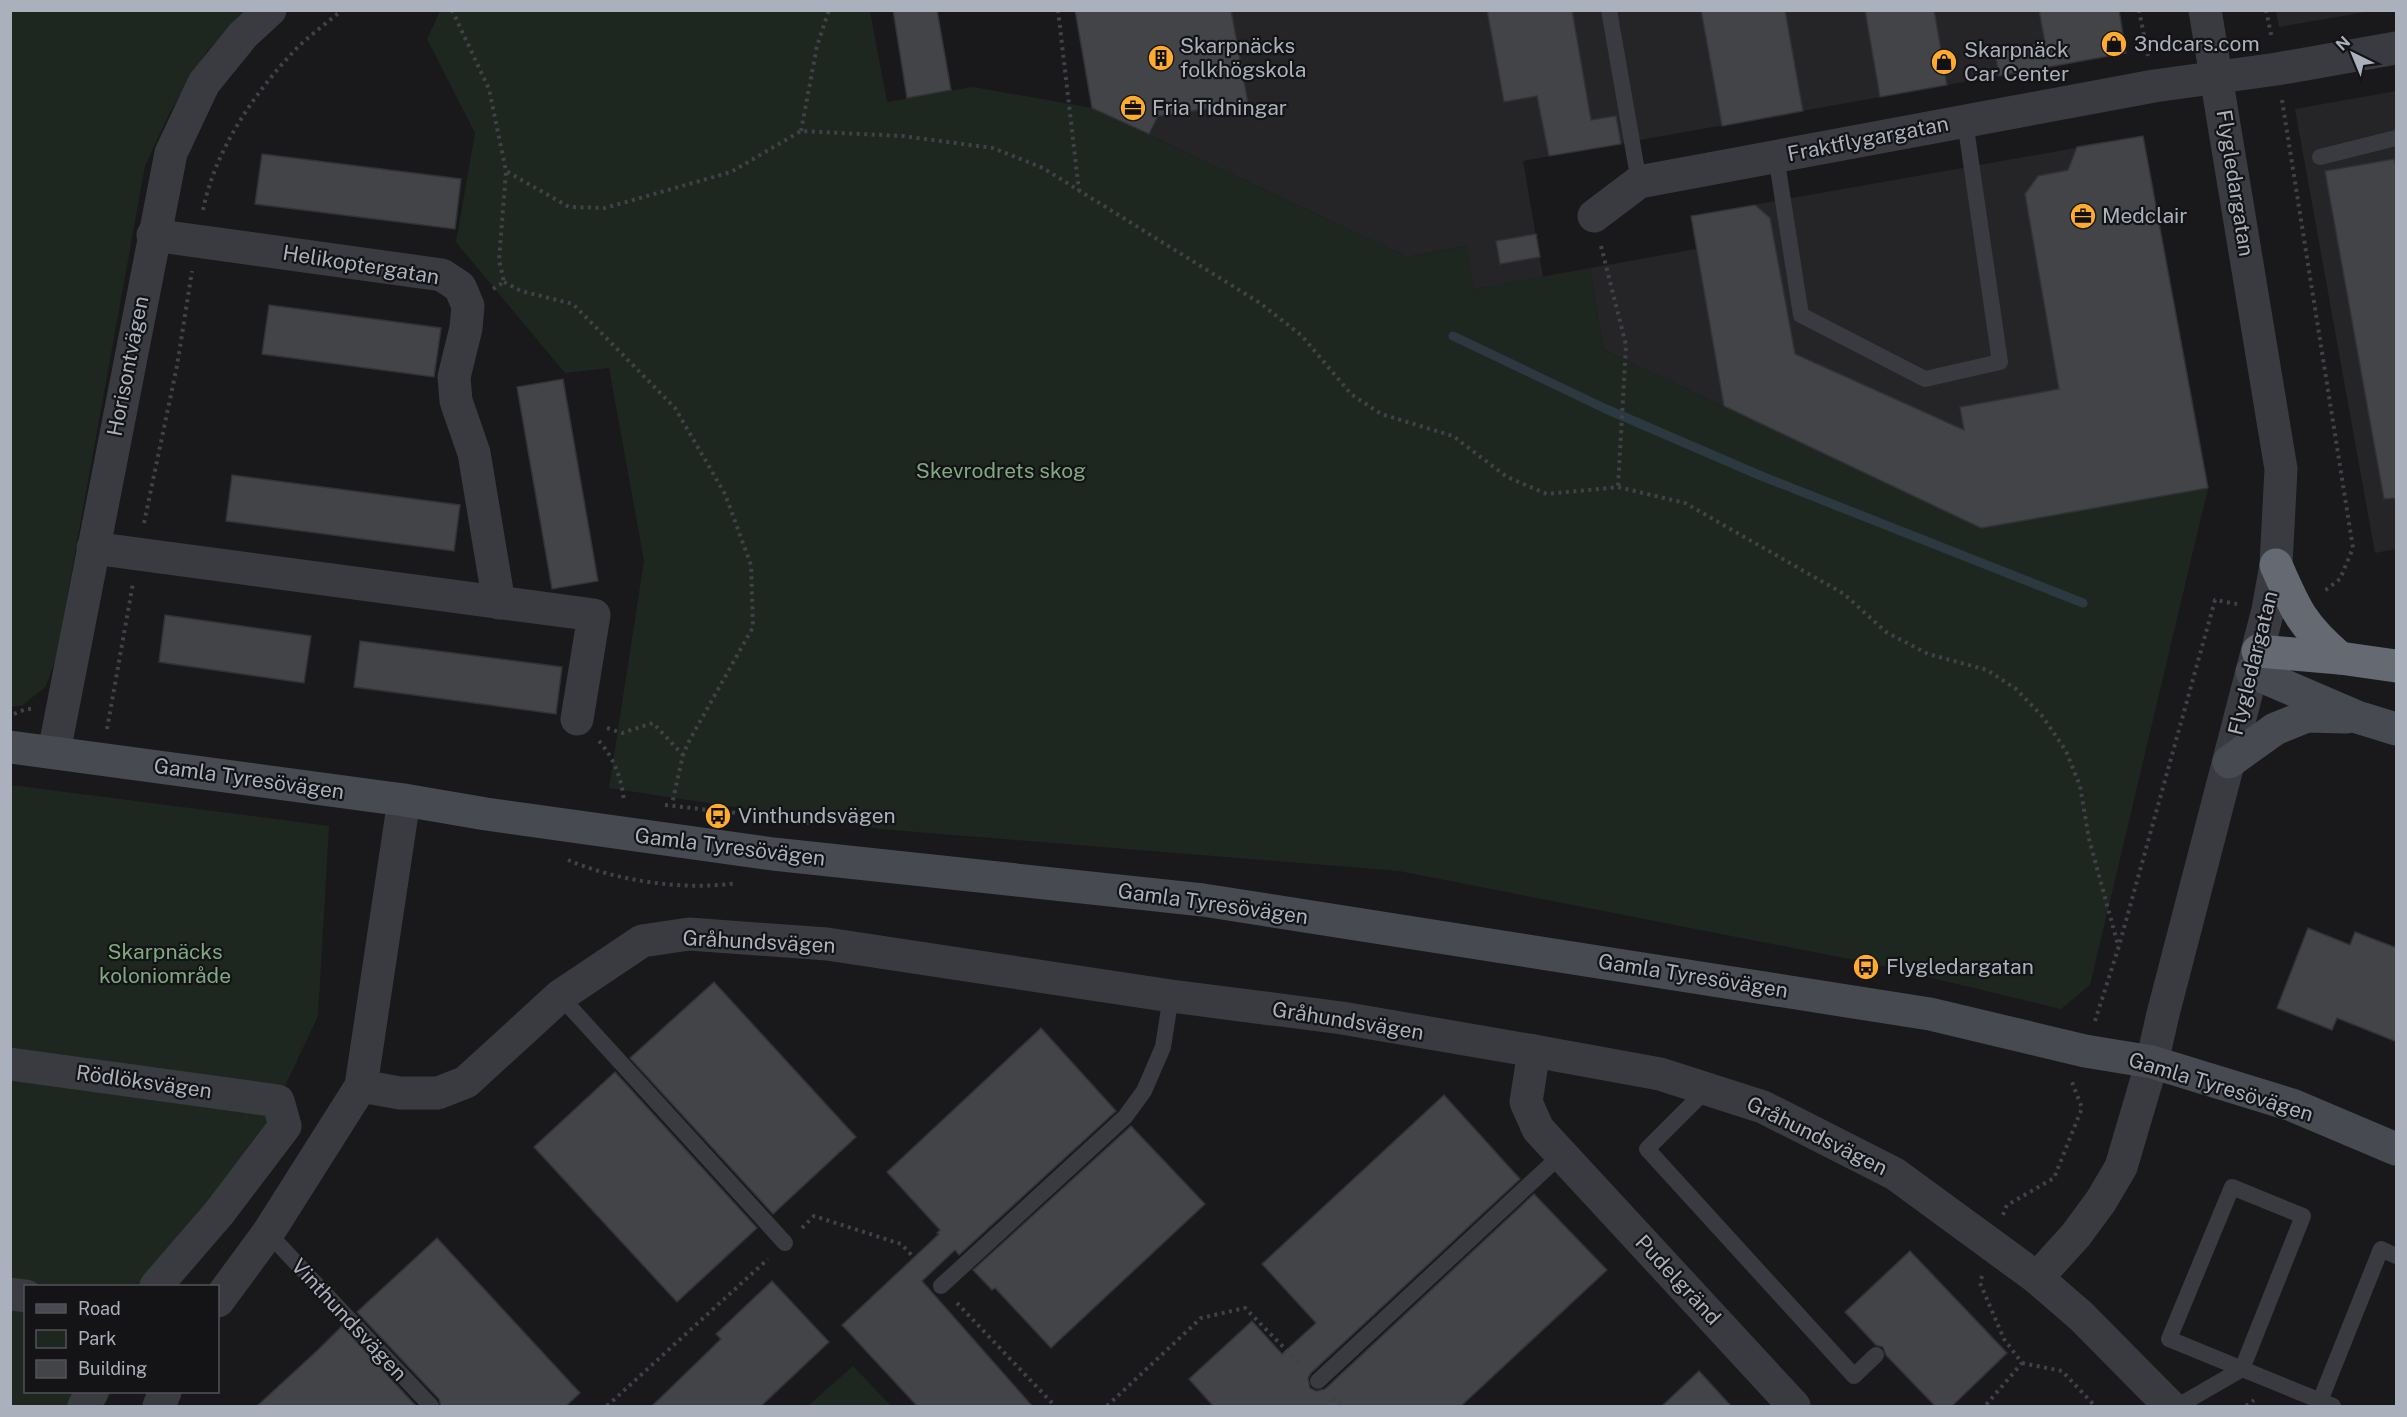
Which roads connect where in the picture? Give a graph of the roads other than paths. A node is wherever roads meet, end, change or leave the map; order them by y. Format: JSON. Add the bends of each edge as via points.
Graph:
{"nodes":[{"id":1,"x":270,"y":10,"type":"edge"},
{"id":2,"x":1609,"y":10,"type":"edge"},
{"id":3,"x":2205,"y":10,"type":"edge"},
{"id":4,"x":2397,"y":48,"type":"edge"},
{"id":5,"x":2217,"y":76,"type":"junction"},
{"id":6,"x":1965,"y":121,"type":"junction"},
{"id":7,"x":2397,"y":138,"type":"edge"},
{"id":8,"x":1776,"y":156,"type":"junction"},
{"id":9,"x":2320,"y":157,"type":"dead end"},
{"id":10,"x":1639,"y":182,"type":"junction"},
{"id":11,"x":1594,"y":216,"type":"road end"},
{"id":12,"x":153,"y":235,"type":"junction"},
{"id":13,"x":93,"y":548,"type":"junction"},
{"id":14,"x":2276,"y":564,"type":"joint"},
{"id":15,"x":499,"y":603,"type":"junction"},
{"id":16,"x":2281,"y":609,"type":"junction"},
{"id":17,"x":2340,"y":658,"type":"junction"},
{"id":18,"x":2255,"y":662,"type":"junction"},
{"id":19,"x":2397,"y":666,"type":"edge"},
{"id":20,"x":2357,"y":717,"type":"junction"},
{"id":21,"x":577,"y":719,"type":"road end"},
{"id":22,"x":2397,"y":729,"type":"edge"},
{"id":23,"x":10,"y":747,"type":"edge"},
{"id":24,"x":54,"y":752,"type":"junction"},
{"id":25,"x":2229,"y":762,"type":"junction"},
{"id":26,"x":404,"y":800,"type":"junction"},
{"id":27,"x":560,"y":996,"type":"junction"},
{"id":28,"x":1171,"y":996,"type":"junction"},
{"id":29,"x":1534,"y":1051,"type":"junction"},
{"id":30,"x":2152,"y":1062,"type":"junction"},
{"id":31,"x":10,"y":1064,"type":"edge"},
{"id":32,"x":361,"y":1086,"type":"junction"},
{"id":33,"x":1707,"y":1089,"type":"junction"},
{"id":34,"x":2397,"y":1149,"type":"edge"},
{"id":35,"x":1562,"y":1154,"type":"junction"},
{"id":36,"x":268,"y":1233,"type":"junction"},
{"id":37,"x":785,"y":1243,"type":"road end"},
{"id":38,"x":2397,"y":1256,"type":"edge"},
{"id":39,"x":2037,"y":1278,"type":"junction"},
{"id":40,"x":158,"y":1285,"type":"edge"},
{"id":41,"x":941,"y":1286,"type":"road end"},
{"id":42,"x":219,"y":1300,"type":"edge"},
{"id":43,"x":1876,"y":1355,"type":"dead end"},
{"id":44,"x":2242,"y":1369,"type":"junction"},
{"id":45,"x":1318,"y":1381,"type":"road end"},
{"id":46,"x":91,"y":1393,"type":"edge"},
{"id":47,"x":165,"y":1393,"type":"edge"},
{"id":48,"x":2327,"y":1404,"type":"edge"},
{"id":49,"x":84,"y":1407,"type":"edge"},
{"id":50,"x":159,"y":1407,"type":"edge"},
{"id":51,"x":431,"y":1407,"type":"edge"},
{"id":52,"x":1794,"y":1407,"type":"edge"},
{"id":53,"x":2170,"y":1407,"type":"edge"},
{"id":54,"x":2178,"y":1407,"type":"edge"}],
"edges":[{"from":1,"to":12,"type":"street","name":"Horisontvägen","via":[[243,35],[204,83],[171,153]]},
{"from":2,"to":10,"type":"lane"},
{"from":3,"to":5,"type":"street","name":"Flygledargatan"},
{"from":4,"to":5,"type":"street","name":"Fraktflygargatan"},
{"from":5,"to":6,"type":"street","name":"Fraktflygargatan"},
{"from":5,"to":14,"type":"street","name":"Flygledargatan","via":[[2281,469]]},
{"from":6,"to":8,"type":"street","name":"Fraktflygargatan"},
{"from":6,"to":8,"type":"lane","via":[[2000,362],[1925,379],[1801,315]]},
{"from":7,"to":9,"type":"lane"},
{"from":8,"to":10,"type":"street","name":"Fraktflygargatan"},
{"from":10,"to":11,"type":"street","name":"Fraktflygargatan"},
{"from":12,"to":13,"type":"street","name":"Horisontvägen"},
{"from":12,"to":15,"type":"street","name":"Helikoptergatan","via":[[442,275],[460,287],[468,306],[454,377],[456,401],[474,453]]},
{"from":13,"to":15,"type":"street"},
{"from":13,"to":24,"type":"street","name":"Horisontvägen"},
{"from":14,"to":16,"type":"highway"},
{"from":15,"to":21,"type":"street","via":[[594,615]]},
{"from":16,"to":17,"type":"highway"},
{"from":16,"to":18,"type":"street","name":"Flygledargatan"},
{"from":17,"to":18,"type":"highway"},
{"from":17,"to":19,"type":"highway"},
{"from":18,"to":20,"type":"street"},
{"from":18,"to":25,"type":"street","name":"Flygledargatan"},
{"from":20,"to":22,"type":"street"},
{"from":20,"to":25,"type":"street","via":[[2307,716],[2275,729]]},
{"from":23,"to":24,"type":"street","name":"Gamla Tyresövägen"},
{"from":24,"to":26,"type":"street","name":"Gamla Tyresövägen"},
{"from":25,"to":30,"type":"street","name":"Flygledargatan"},
{"from":26,"to":30,"type":"street","name":"Gamla Tyresövägen","via":[[773,854],[1203,900],[1930,1014],[2085,1051]]},
{"from":26,"to":32,"type":"street"},
{"from":27,"to":28,"type":"street","name":"Gråhundsvägen","via":[[642,941],[689,934],[826,944]]},
{"from":27,"to":32,"type":"street","name":"Gråhundsvägen","via":[[466,1082],[438,1094],[400,1094]]},
{"from":27,"to":37,"type":"lane"},
{"from":28,"to":29,"type":"street","name":"Gråhundsvägen","via":[[1342,1018]]},
{"from":28,"to":41,"type":"lane","via":[[1163,1047],[1144,1091],[1125,1117]]},
{"from":29,"to":33,"type":"street","name":"Gråhundsvägen","via":[[1660,1074]]},
{"from":29,"to":35,"type":"street","name":"Pudelgränd","via":[[1526,1102],[1538,1129]]},
{"from":30,"to":34,"type":"street","name":"Gamla Tyresövägen","via":[[2292,1105]]},
{"from":30,"to":39,"type":"street","name":"Flygledargatan","via":[[2121,1167],[2101,1201]]},
{"from":31,"to":40,"type":"street","name":"Rödlöksvägen","via":[[278,1101],[285,1126]]},
{"from":32,"to":36,"type":"street"},
{"from":33,"to":39,"type":"street","name":"Gråhundsvägen","via":[[1763,1107],[1895,1174]]},
{"from":33,"to":43,"type":"lane","via":[[1647,1149],[1854,1376]]},
{"from":35,"to":45,"type":"lane"},
{"from":35,"to":52,"type":"street","name":"Pudelgränd"},
{"from":36,"to":42,"type":"street"},
{"from":36,"to":51,"type":"lane","name":"Vinthundsvägen"},
{"from":38,"to":48,"type":"lane","via":[[2381,1249]]},
{"from":39,"to":53,"type":"street","name":"Gråhundsvägen","via":[[2081,1316]]},
{"from":44,"to":44,"type":"lane","via":[[2169,1339],[2232,1187],[2303,1216]]},
{"from":44,"to":48,"type":"lane"},
{"from":44,"to":54,"type":"lane"},
{"from":46,"to":49,"type":"street"},
{"from":47,"to":50,"type":"street"}]}
